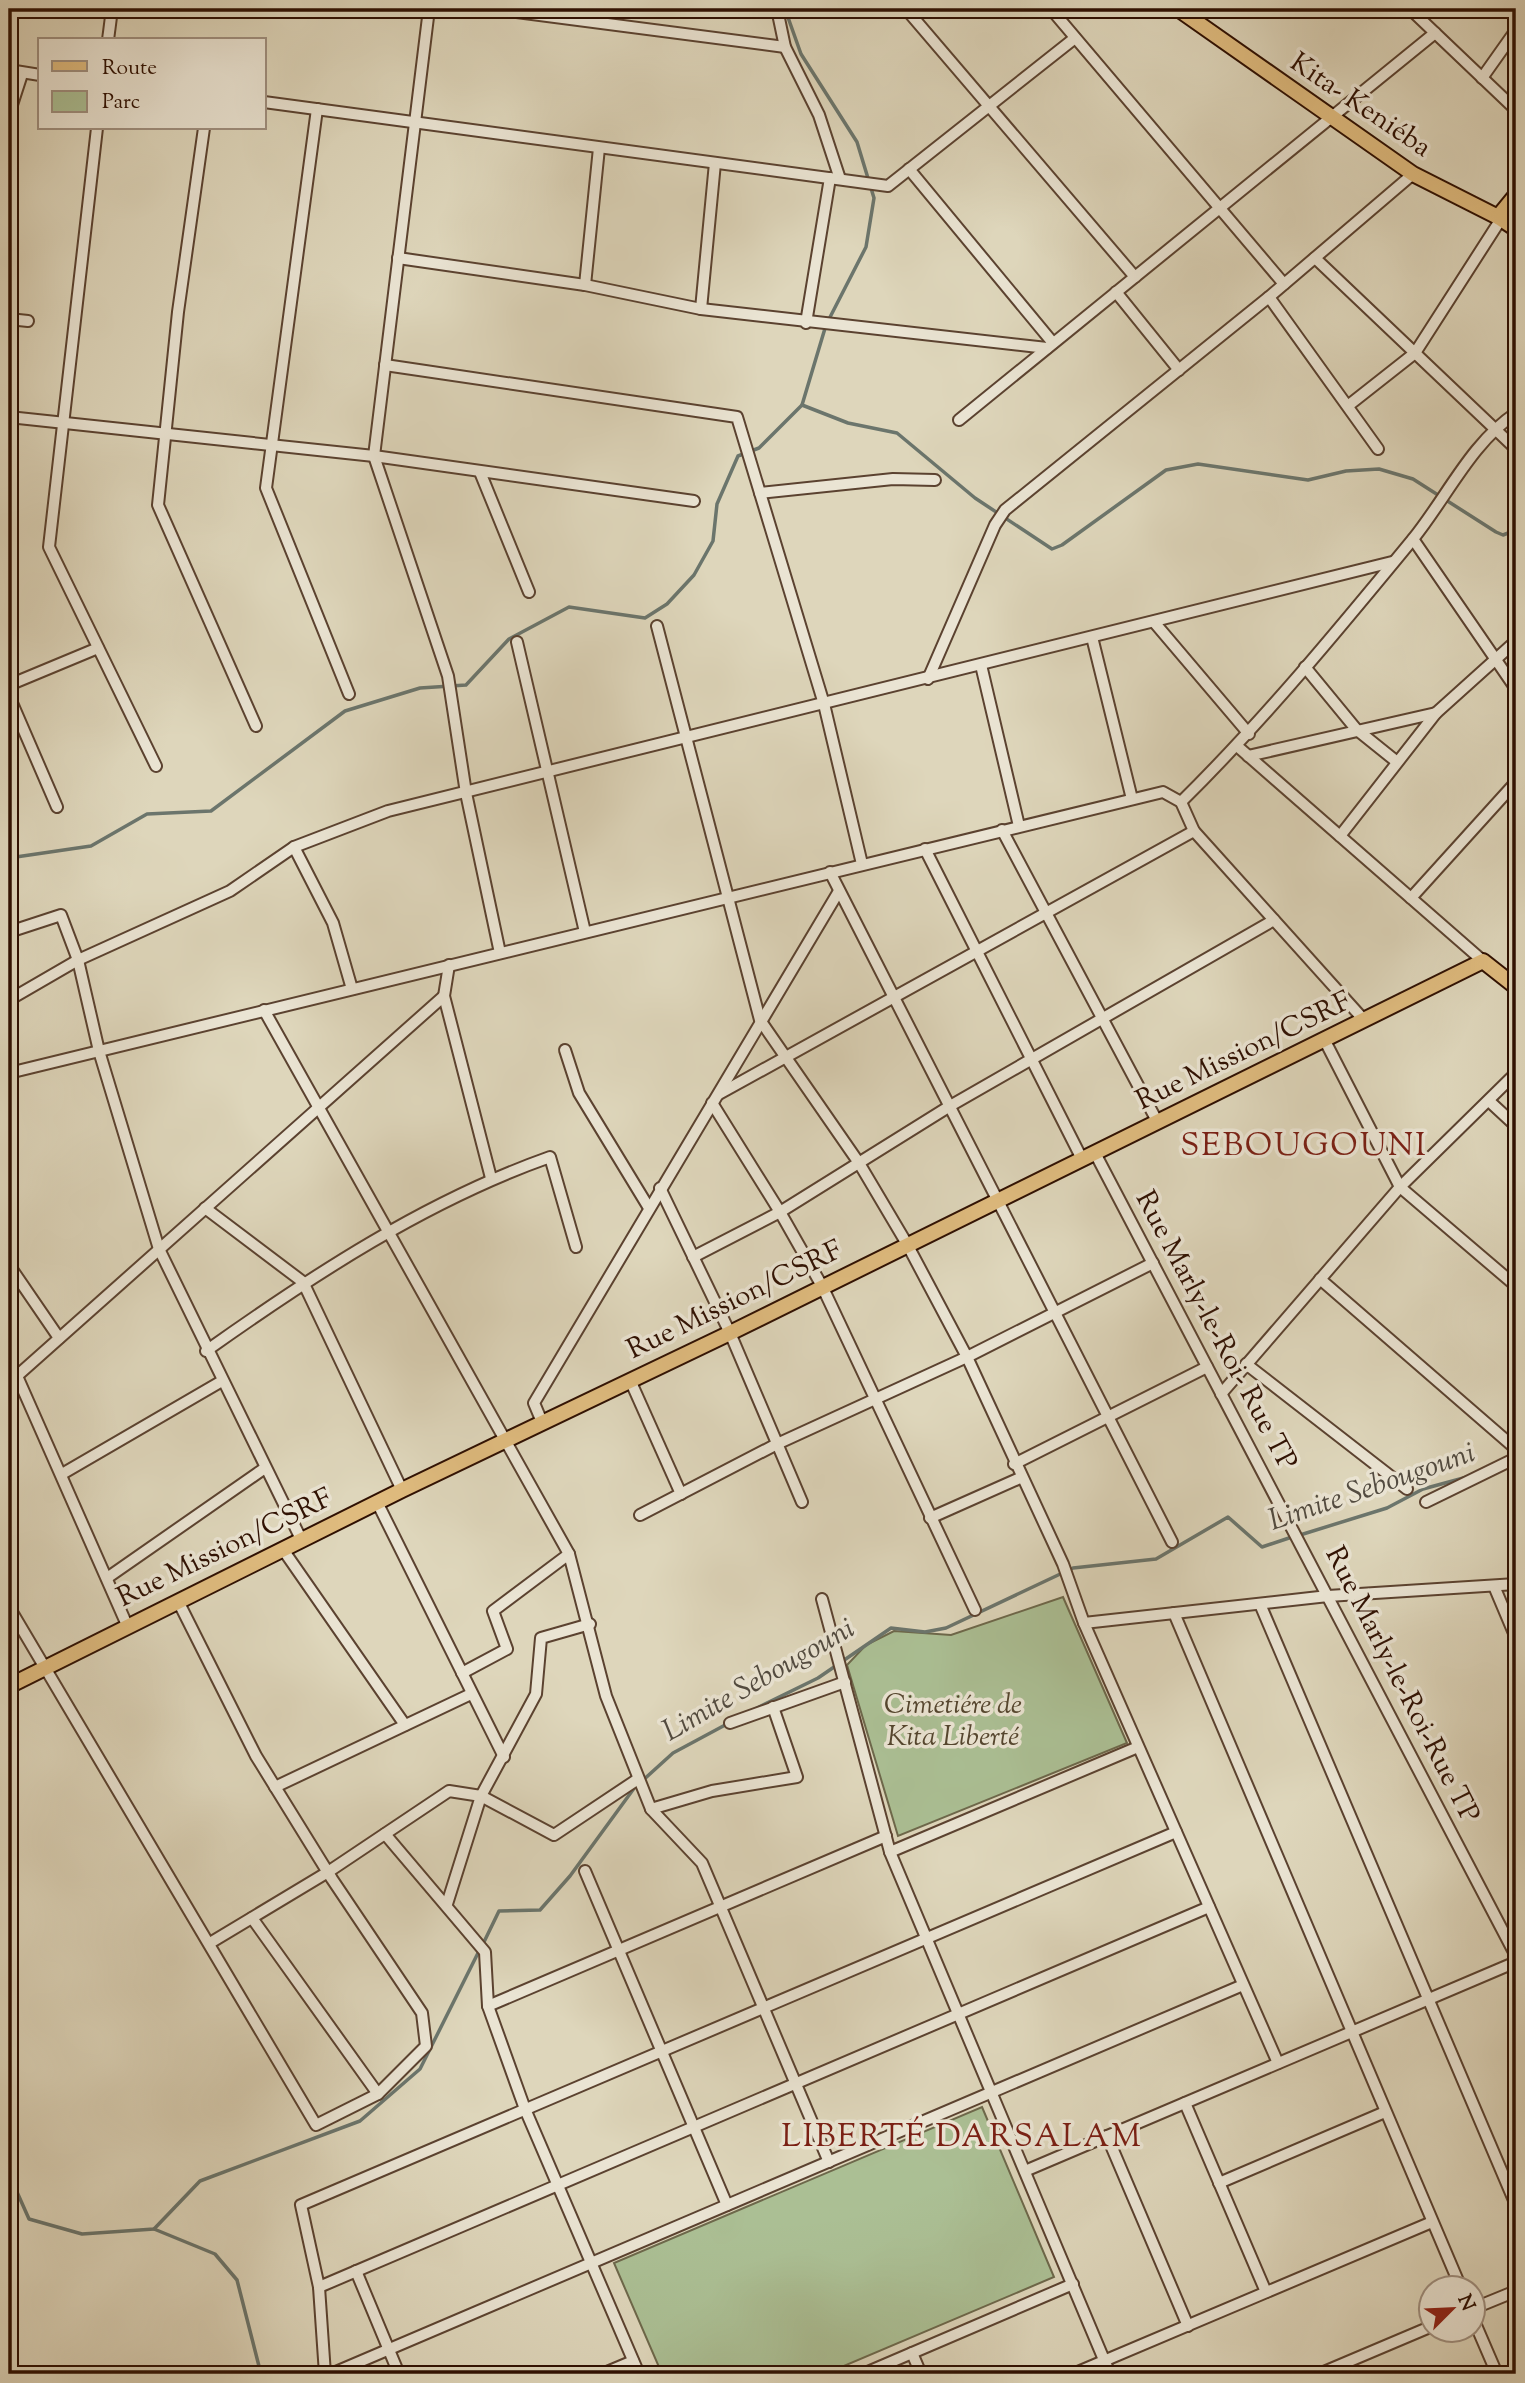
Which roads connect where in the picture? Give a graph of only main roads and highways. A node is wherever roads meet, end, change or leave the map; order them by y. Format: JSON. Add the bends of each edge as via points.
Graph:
{"nodes":[{"id":1,"x":1178,"y":9,"type":"edge"},
{"id":2,"x":1516,"y":195,"type":"edge"},
{"id":3,"x":1500,"y":218,"type":"junction"},
{"id":4,"x":1516,"y":229,"type":"edge"},
{"id":5,"x":1516,"y":987,"type":"edge"},
{"id":6,"x":9,"y":1686,"type":"edge"}],
"edges":[{"from":1,"to":3,"type":"main road","name":"Kita- Keniéba","via":[[1413,174]]},
{"from":2,"to":3,"type":"main road"},
{"from":3,"to":4,"type":"main road","name":"Kita- Keniéba"},
{"from":5,"to":6,"type":"main road","name":"Rue Mission/CSRF","via":[[1483,961]]}]}
